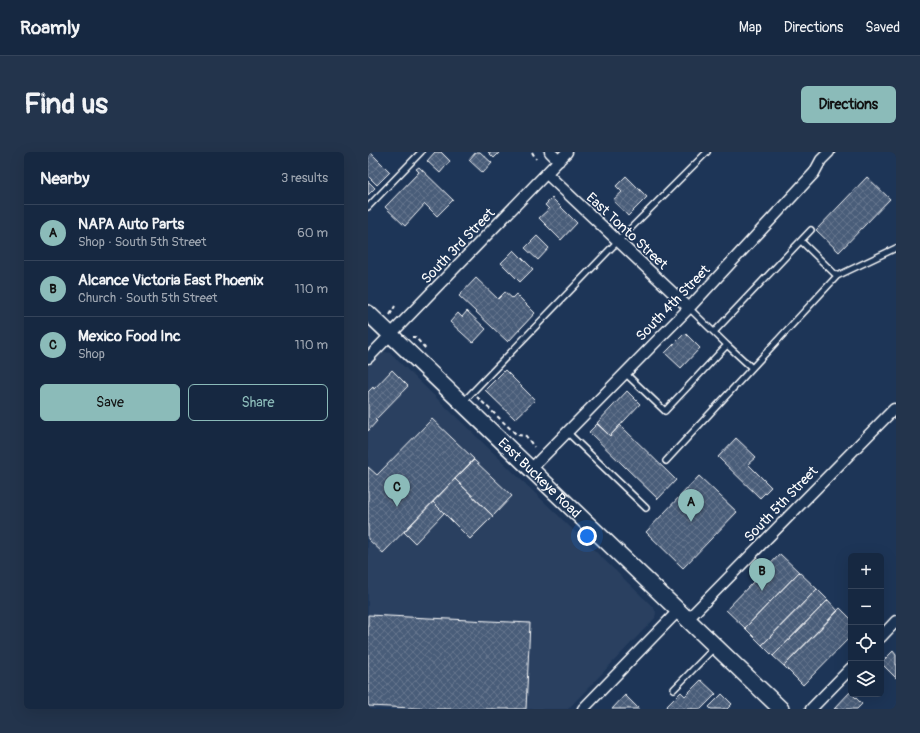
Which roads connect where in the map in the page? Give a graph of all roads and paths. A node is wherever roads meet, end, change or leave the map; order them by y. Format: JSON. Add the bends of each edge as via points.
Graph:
{"nodes":[{"id":1,"x":421,"y":152,"type":"edge"},
{"id":2,"x":532,"y":152,"type":"edge"},
{"id":3,"x":550,"y":152,"type":"edge"},
{"id":4,"x":567,"y":152,"type":"edge"},
{"id":5,"x":707,"y":152,"type":"edge"},
{"id":6,"x":814,"y":152,"type":"edge"},
{"id":7,"x":825,"y":156,"type":"edge"},
{"id":8,"x":536,"y":159,"type":"dead end"},
{"id":9,"x":559,"y":161,"type":"junction"},
{"id":10,"x":547,"y":174,"type":"junction"},
{"id":11,"x":368,"y":207,"type":"edge"},
{"id":12,"x":811,"y":230,"type":"dead end"},
{"id":13,"x":618,"y":241,"type":"junction"},
{"id":14,"x":801,"y":241,"type":"junction"},
{"id":15,"x":896,"y":248,"type":"edge"},
{"id":16,"x":838,"y":276,"type":"junction"},
{"id":17,"x":395,"y":306,"type":"dead end"},
{"id":18,"x":689,"y":308,"type":"junction"},
{"id":19,"x":368,"y":313,"type":"edge"},
{"id":20,"x":390,"y":315,"type":"dead end"},
{"id":21,"x":714,"y":332,"type":"junction"},
{"id":22,"x":391,"y":334,"type":"junction"},
{"id":23,"x":728,"y":345,"type":"junction"},
{"id":24,"x":368,"y":358,"type":"edge"},
{"id":25,"x":752,"y":368,"type":"junction"},
{"id":26,"x":625,"y":373,"type":"junction"},
{"id":27,"x":463,"y":402,"type":"junction"},
{"id":28,"x":895,"y":410,"type":"edge"},
{"id":29,"x":567,"y":432,"type":"junction"},
{"id":30,"x":666,"y":461,"type":"dead end"},
{"id":31,"x":531,"y":469,"type":"junction"},
{"id":32,"x":646,"y":508,"type":"dead end"},
{"id":33,"x":684,"y":614,"type":"junction"},
{"id":34,"x":896,"y":621,"type":"edge"},
{"id":35,"x":884,"y":634,"type":"edge"},
{"id":36,"x":716,"y":646,"type":"junction"},
{"id":37,"x":848,"y":671,"type":"edge"},
{"id":38,"x":674,"y":689,"type":"dead end"},
{"id":39,"x":583,"y":709,"type":"edge"},
{"id":40,"x":781,"y":709,"type":"edge"},
{"id":41,"x":811,"y":709,"type":"edge"}],
"edges":[{"from":1,"to":11,"type":"lane"},
{"from":2,"to":8,"type":"path"},
{"from":3,"to":9,"type":"street"},
{"from":4,"to":9,"type":"street","name":"South 3rd Street"},
{"from":5,"to":13,"type":"lane"},
{"from":6,"to":7,"type":"street"},
{"from":7,"to":18,"type":"street","name":"South 4th Street","via":[[814,174]]},
{"from":9,"to":10,"type":"street","name":"South 3rd Street"},
{"from":10,"to":13,"type":"street","name":"East Tonto Street"},
{"from":10,"to":22,"type":"street","name":"South 3rd Street"},
{"from":12,"to":14,"type":"lane"},
{"from":13,"to":18,"type":"street","name":"East Tonto Street"},
{"from":13,"to":27,"type":"lane"},
{"from":14,"to":16,"type":"lane"},
{"from":14,"to":21,"type":"lane"},
{"from":15,"to":16,"type":"lane"},
{"from":16,"to":25,"type":"lane"},
{"from":17,"to":20,"type":"path"},
{"from":18,"to":21,"type":"lane"},
{"from":18,"to":26,"type":"street","name":"South 4th Street"},
{"from":19,"to":22,"type":"main road","name":"East Buckeye Road"},
{"from":21,"to":23,"type":"lane"},
{"from":22,"to":24,"type":"street","name":"South 3rd Street"},
{"from":22,"to":27,"type":"main road","name":"East Buckeye Road"},
{"from":23,"to":25,"type":"lane"},
{"from":23,"to":26,"type":"lane","via":[[665,411]]},
{"from":25,"to":30,"type":"lane"},
{"from":26,"to":29,"type":"street","name":"South 4th Street"},
{"from":27,"to":31,"type":"main road","name":"East Buckeye Road"},
{"from":28,"to":33,"type":"street","name":"South 5th Street"},
{"from":29,"to":31,"type":"street","name":"South 4th Street"},
{"from":29,"to":32,"type":"lane"},
{"from":31,"to":33,"type":"main road","name":"East Buckeye Road"},
{"from":33,"to":36,"type":"main road","name":"East Buckeye Road"},
{"from":33,"to":39,"type":"street","name":"South 5th Street"},
{"from":34,"to":35,"type":"street"},
{"from":36,"to":38,"type":"lane"},
{"from":36,"to":40,"type":"main road","name":"East Buckeye Road"},
{"from":37,"to":41,"type":"street"}]}
